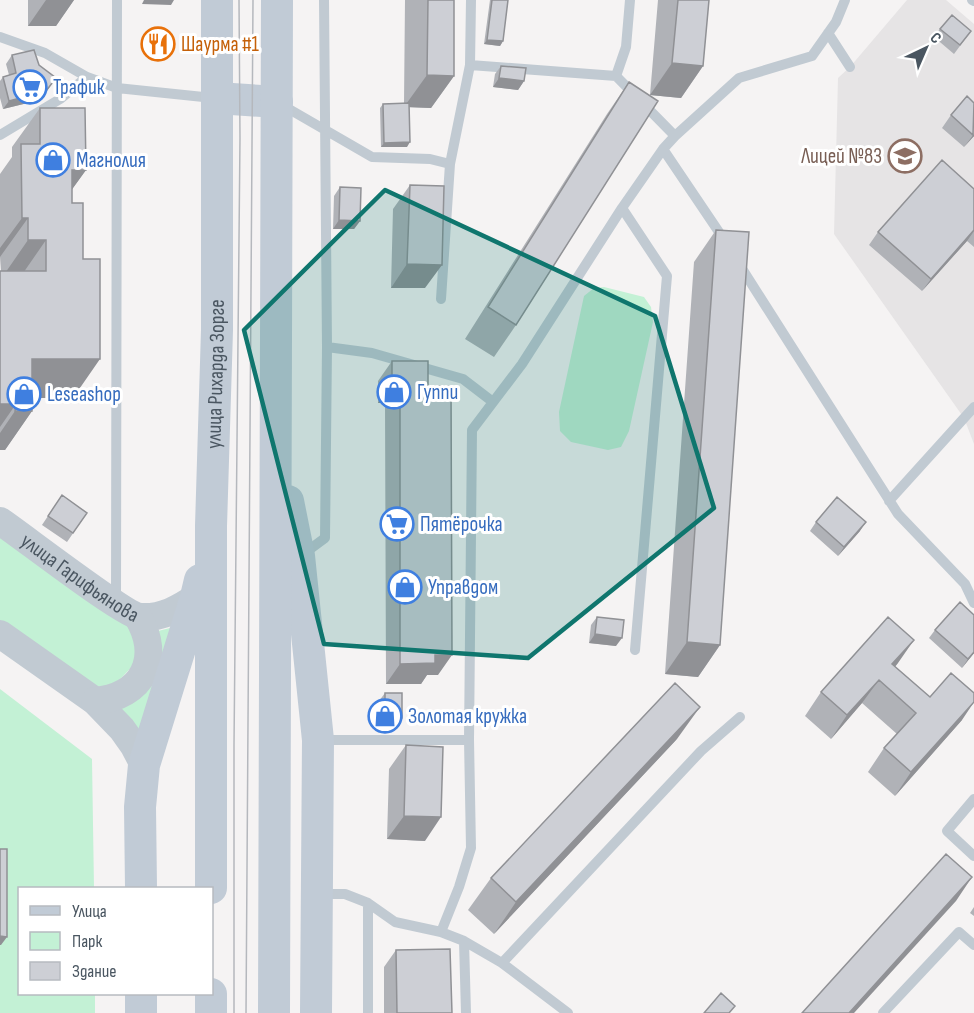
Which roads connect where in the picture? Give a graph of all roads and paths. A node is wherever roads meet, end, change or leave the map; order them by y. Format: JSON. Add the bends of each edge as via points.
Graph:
{"nodes":[{"id":1,"x":117,"y":0,"type":"edge"},
{"id":2,"x":217,"y":0,"type":"edge"},
{"id":3,"x":277,"y":0,"type":"edge"},
{"id":4,"x":324,"y":0,"type":"edge"},
{"id":5,"x":471,"y":0,"type":"edge"},
{"id":6,"x":630,"y":0,"type":"edge"},
{"id":7,"x":845,"y":0,"type":"edge"},
{"id":8,"x":828,"y":33,"type":"junction"},
{"id":9,"x":0,"y":37,"type":"edge"},
{"id":10,"x":470,"y":64,"type":"junction"},
{"id":11,"x":850,"y":67,"type":"dead end"},
{"id":12,"x":616,"y":76,"type":"junction"},
{"id":13,"x":87,"y":77,"type":"junction"},
{"id":14,"x":117,"y":88,"type":"junction"},
{"id":15,"x":217,"y":98,"type":"junction"},
{"id":16,"x":277,"y":102,"type":"junction"},
{"id":17,"x":325,"y":132,"type":"junction"},
{"id":18,"x":0,"y":135,"type":"edge"},
{"id":19,"x":675,"y":136,"type":"junction"},
{"id":20,"x":663,"y":149,"type":"junction"},
{"id":21,"x":450,"y":165,"type":"junction"},
{"id":22,"x":622,"y":208,"type":"junction"},
{"id":23,"x":441,"y":299,"type":"dead end"},
{"id":24,"x":327,"y":347,"type":"junction"},
{"id":25,"x":493,"y":402,"type":"junction"},
{"id":26,"x":974,"y":407,"type":"edge"},
{"id":27,"x":275,"y":435,"type":"junction"},
{"id":28,"x":890,"y":501,"type":"junction"},
{"id":29,"x":0,"y":520,"type":"edge"},
{"id":30,"x":211,"y":526,"type":"junction"},
{"id":31,"x":299,"y":556,"type":"junction"},
{"id":32,"x":196,"y":597,"type":"junction"},
{"id":33,"x":974,"y":603,"type":"edge"},
{"id":34,"x":127,"y":610,"type":"junction"},
{"id":35,"x":0,"y":634,"type":"edge"},
{"id":36,"x":635,"y":650,"type":"dead end"},
{"id":37,"x":95,"y":701,"type":"junction"},
{"id":38,"x":740,"y":717,"type":"dead end"},
{"id":39,"x":318,"y":740,"type":"junction"},
{"id":40,"x":469,"y":740,"type":"junction"},
{"id":41,"x":144,"y":765,"type":"junction"},
{"id":42,"x":974,"y":799,"type":"edge"},
{"id":43,"x":974,"y":856,"type":"edge"},
{"id":44,"x":141,"y":887,"type":"edge"},
{"id":45,"x":211,"y":887,"type":"edge"},
{"id":46,"x":317,"y":894,"type":"junction"},
{"id":47,"x":368,"y":903,"type":"junction"},
{"id":48,"x":441,"y":932,"type":"junction"},
{"id":49,"x":464,"y":941,"type":"junction"},
{"id":50,"x":974,"y":945,"type":"edge"},
{"id":51,"x":502,"y":963,"type":"junction"},
{"id":52,"x":141,"y":995,"type":"edge"},
{"id":53,"x":211,"y":995,"type":"edge"},
{"id":54,"x":141,"y":1013,"type":"edge"},
{"id":55,"x":211,"y":1013,"type":"edge"},
{"id":56,"x":274,"y":1013,"type":"edge"},
{"id":57,"x":316,"y":1013,"type":"edge"},
{"id":58,"x":368,"y":1013,"type":"edge"},
{"id":59,"x":466,"y":1013,"type":"edge"},
{"id":60,"x":568,"y":1013,"type":"edge"},
{"id":61,"x":883,"y":1013,"type":"edge"}],
"edges":[{"from":1,"to":14,"type":"lane"},
{"from":2,"to":15,"type":"main road","name":"улица Рихарда Зорге"},
{"from":3,"to":16,"type":"main road"},
{"from":4,"to":17,"type":"lane"},
{"from":5,"to":10,"type":"lane"},
{"from":6,"to":12,"type":"lane","via":[[626,47]]},
{"from":7,"to":8,"type":"lane"},
{"from":8,"to":11,"type":"lane"},
{"from":8,"to":19,"type":"lane","via":[[812,56],[739,78]]},
{"from":9,"to":13,"type":"lane","via":[[45,53]]},
{"from":10,"to":12,"type":"lane"},
{"from":10,"to":21,"type":"lane"},
{"from":12,"to":19,"type":"lane"},
{"from":13,"to":14,"type":"lane"},
{"from":13,"to":18,"type":"lane","via":[[60,99]]},
{"from":14,"to":15,"type":"lane"},
{"from":14,"to":34,"type":"lane"},
{"from":15,"to":16,"type":"main road"},
{"from":15,"to":30,"type":"main road","name":"улица Рихарда Зорге","via":[[217,330]]},
{"from":16,"to":17,"type":"lane"},
{"from":16,"to":27,"type":"main road"},
{"from":17,"to":21,"type":"lane","via":[[372,157],[430,159]]},
{"from":17,"to":24,"type":"lane"},
{"from":19,"to":20,"type":"lane"},
{"from":20,"to":22,"type":"lane"},
{"from":20,"to":28,"type":"lane"},
{"from":21,"to":23,"type":"lane"},
{"from":22,"to":25,"type":"lane","via":[[522,364]]},
{"from":22,"to":36,"type":"lane","via":[[667,276]]},
{"from":24,"to":25,"type":"lane","via":[[372,353],[463,379]]},
{"from":24,"to":31,"type":"lane","via":[[325,538]]},
{"from":25,"to":40,"type":"lane","via":[[472,430]]},
{"from":26,"to":28,"type":"lane"},
{"from":27,"to":31,"type":"main road"},
{"from":27,"to":56,"type":"main road"},
{"from":28,"to":33,"type":"lane","via":[[965,584]]},
{"from":29,"to":34,"type":"street","name":"улица Гарифьянова"},
{"from":30,"to":32,"type":"main road"},
{"from":30,"to":45,"type":"main road","name":"улица Рихарда Зорге"},
{"from":31,"to":39,"type":"main road"},
{"from":32,"to":34,"type":"street","name":"улица Гарифьянова","via":[[159,616]]},
{"from":32,"to":41,"type":"main road"},
{"from":34,"to":37,"type":"street","via":[[147,632],[147,665],[128,692]]},
{"from":35,"to":37,"type":"street"},
{"from":37,"to":41,"type":"street","via":[[122,729]]},
{"from":38,"to":51,"type":"lane","via":[[701,751]]},
{"from":39,"to":40,"type":"lane"},
{"from":39,"to":46,"type":"main road"},
{"from":40,"to":48,"type":"lane","via":[[471,848]]},
{"from":41,"to":44,"type":"main road"},
{"from":42,"to":43,"type":"lane","via":[[947,831]]},
{"from":46,"to":47,"type":"lane","via":[[345,894]]},
{"from":46,"to":57,"type":"main road"},
{"from":47,"to":48,"type":"lane","via":[[395,922]]},
{"from":47,"to":58,"type":"lane"},
{"from":48,"to":49,"type":"lane"},
{"from":49,"to":51,"type":"lane"},
{"from":49,"to":59,"type":"lane"},
{"from":50,"to":61,"type":"lane","via":[[959,932]]},
{"from":51,"to":60,"type":"lane"},
{"from":52,"to":54,"type":"main road"},
{"from":53,"to":55,"type":"main road"}]}
